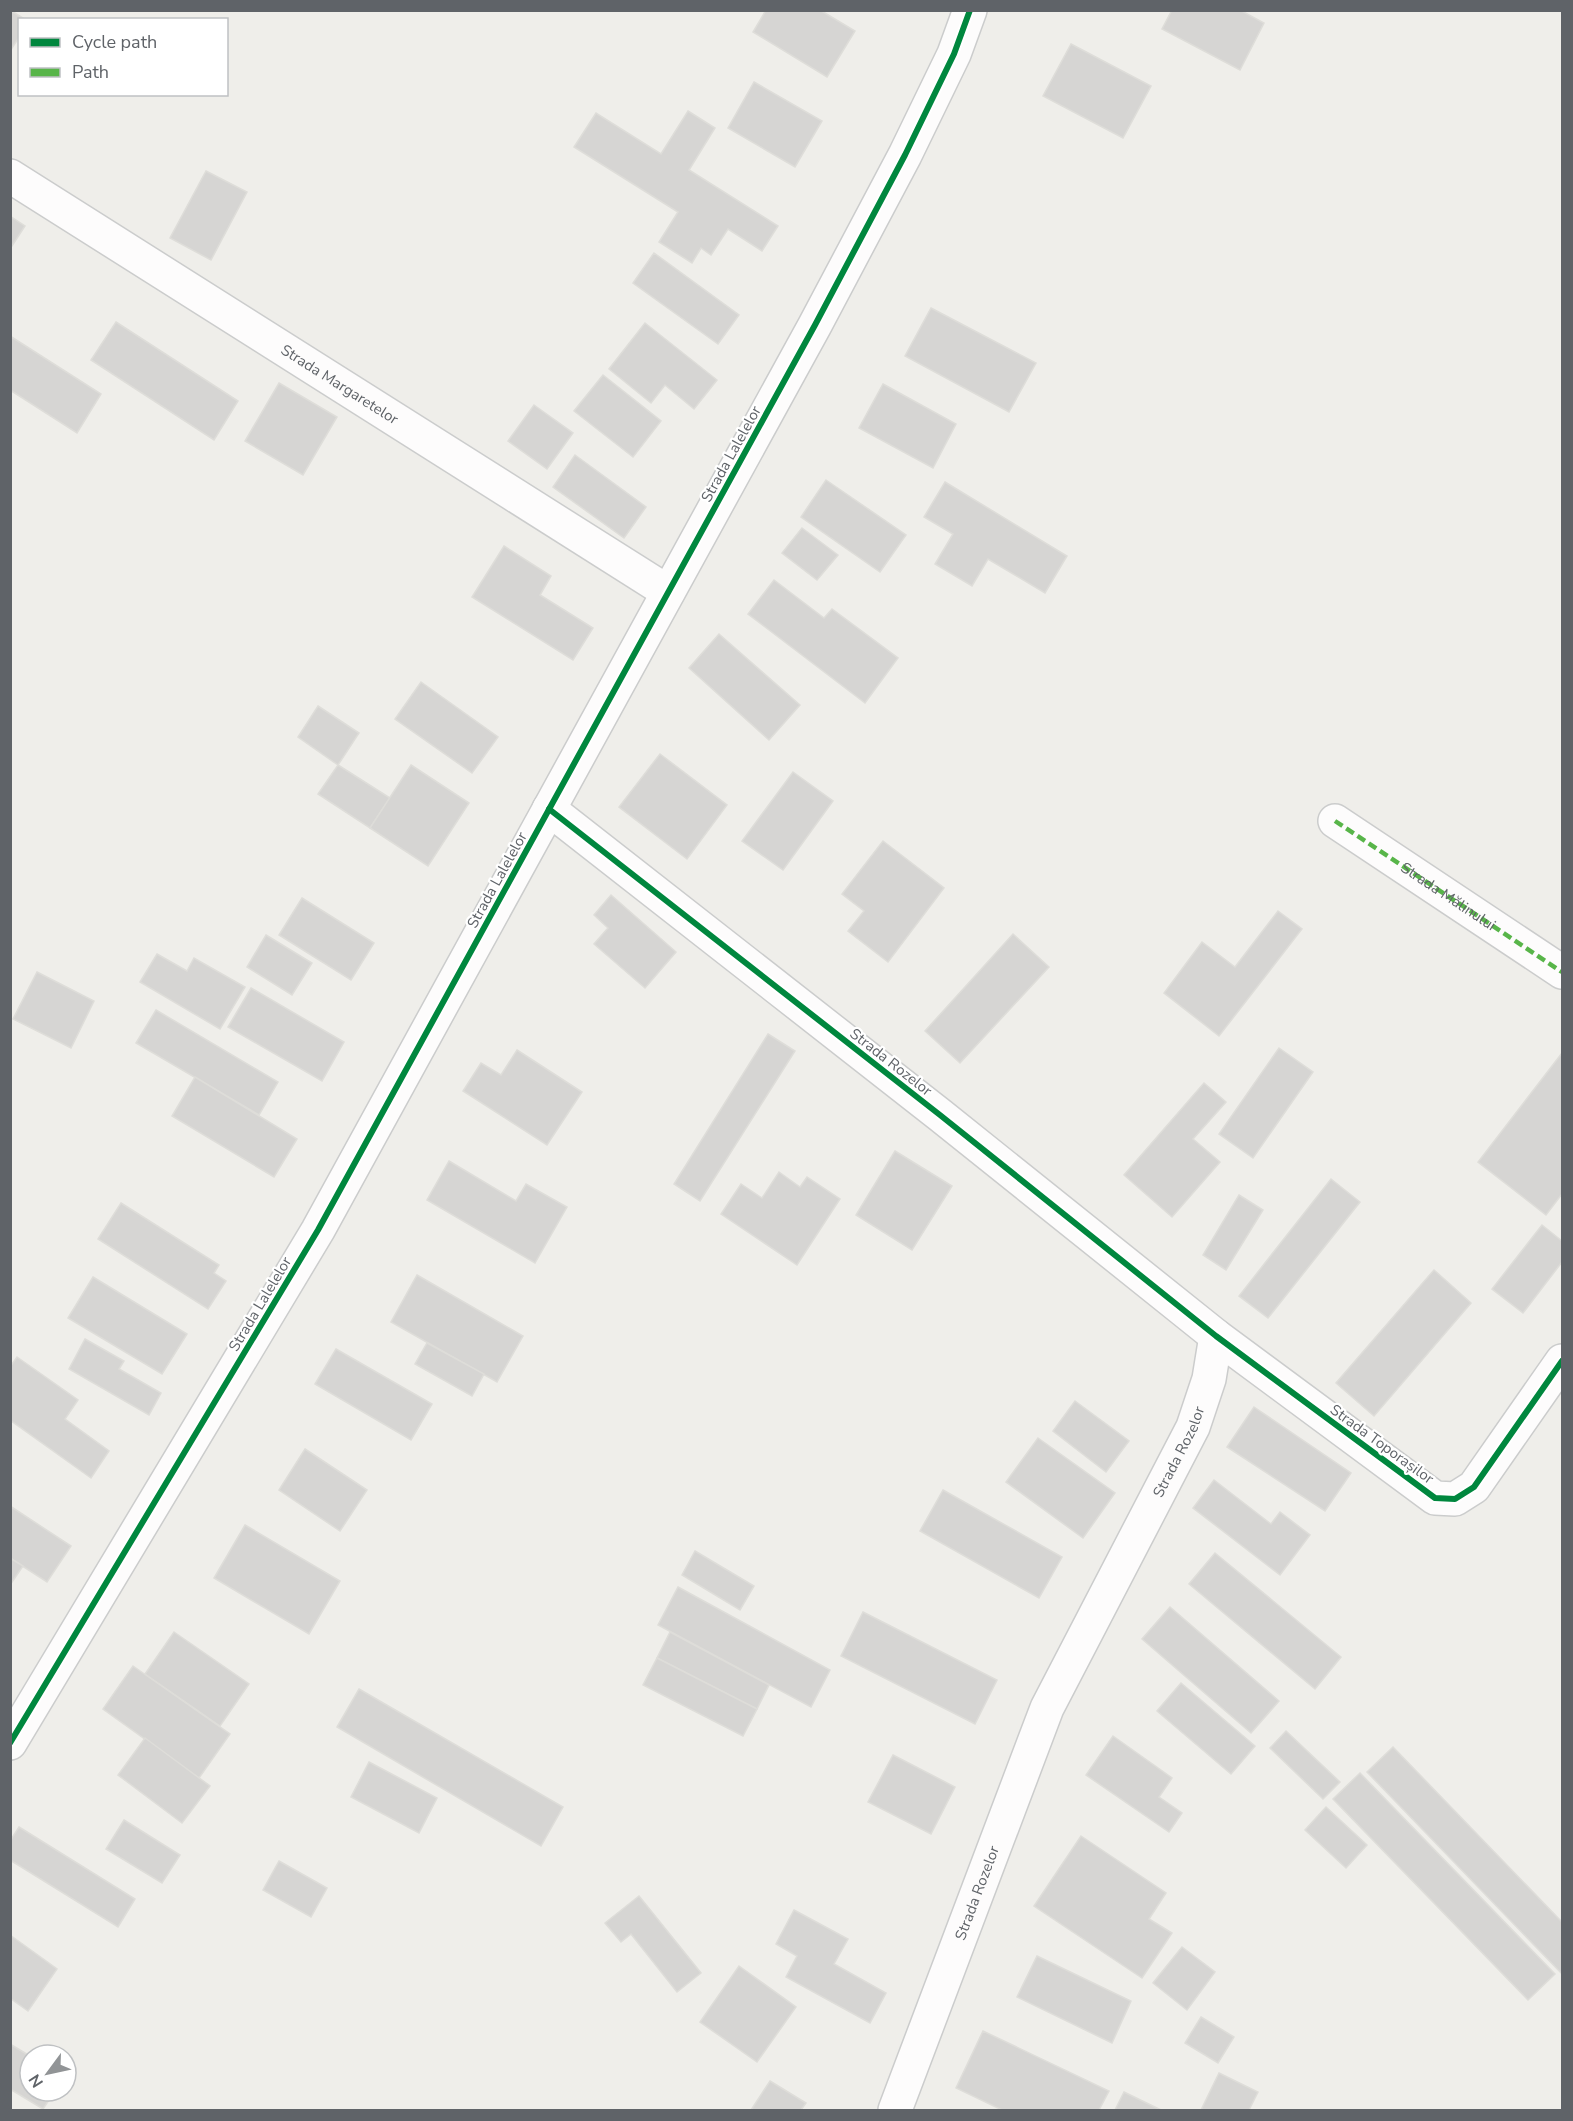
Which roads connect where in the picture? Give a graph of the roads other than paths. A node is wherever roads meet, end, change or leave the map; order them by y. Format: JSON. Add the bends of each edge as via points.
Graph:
{"nodes":[{"id":1,"x":970,"y":10,"type":"edge"},
{"id":2,"x":10,"y":176,"type":"edge"},
{"id":3,"x":668,"y":592,"type":"junction"},
{"id":4,"x":549,"y":809,"type":"junction"},
{"id":5,"x":1335,"y":821,"type":"dead end"},
{"id":6,"x":1563,"y":972,"type":"edge"},
{"id":7,"x":1216,"y":1336,"type":"junction"},
{"id":8,"x":1563,"y":1361,"type":"edge"},
{"id":9,"x":10,"y":1743,"type":"edge"},
{"id":10,"x":895,"y":2110,"type":"edge"}],
"edges":[{"from":1,"to":3,"type":"street","name":"Strada Lalelelor","via":[[954,54],[905,155]]},
{"from":2,"to":3,"type":"street","name":"Strada Margaretelor"},
{"from":3,"to":4,"type":"street","name":"Strada Lalelelor"},
{"from":4,"to":7,"type":"street","name":"Strada Rozelor"},
{"from":4,"to":9,"type":"street","name":"Strada Lalelelor","via":[[318,1230]]},
{"from":5,"to":6,"type":"street","name":"Strada Mălinului"},
{"from":7,"to":8,"type":"street","name":"Strada Toporașilor","via":[[1435,1498],[1455,1498],[1474,1487]]},
{"from":7,"to":10,"type":"street","name":"Strada Rozelor","via":[[1209,1379],[1193,1427],[1047,1708]]}]}
